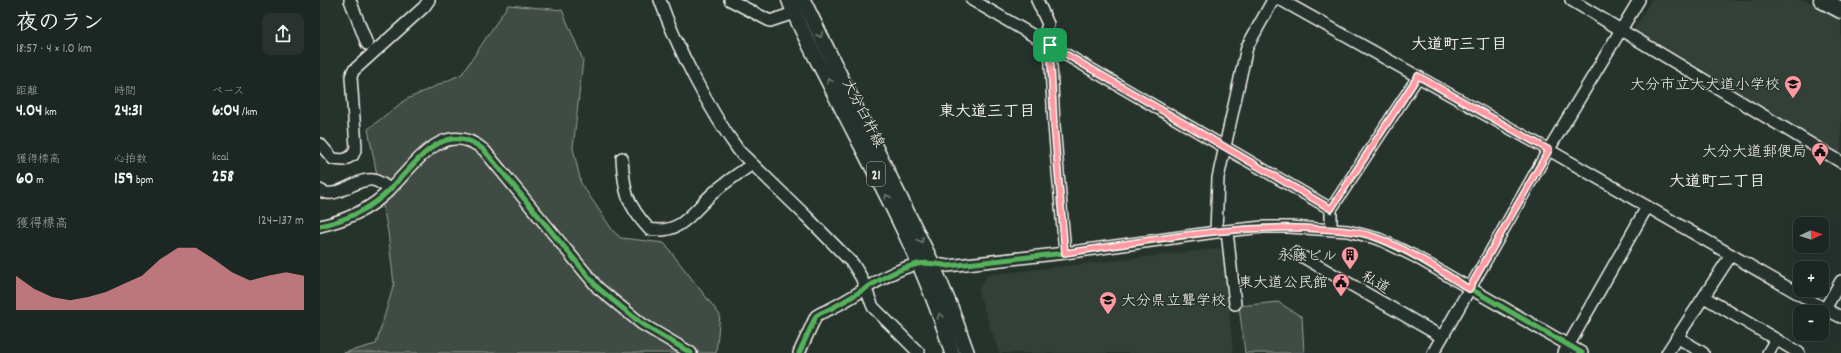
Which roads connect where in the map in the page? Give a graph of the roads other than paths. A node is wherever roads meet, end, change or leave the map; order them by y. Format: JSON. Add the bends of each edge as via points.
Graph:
{"nodes":[{"id":1,"x":350,"y":0,"type":"edge"},
{"id":2,"x":429,"y":0,"type":"edge"},
{"id":3,"x":660,"y":0,"type":"edge"},
{"id":4,"x":730,"y":0,"type":"edge"},
{"id":5,"x":804,"y":0,"type":"edge"},
{"id":6,"x":972,"y":0,"type":"edge"},
{"id":7,"x":1037,"y":0,"type":"edge"},
{"id":8,"x":1273,"y":0,"type":"edge"},
{"id":9,"x":1281,"y":0,"type":"edge"},
{"id":10,"x":1571,"y":0,"type":"edge"},
{"id":11,"x":1639,"y":0,"type":"edge"},
{"id":12,"x":1822,"y":0,"type":"edge"},
{"id":13,"x":791,"y":6,"type":"edge"},
{"id":14,"x":1841,"y":10,"type":"edge"},
{"id":15,"x":1620,"y":30,"type":"junction"},
{"id":16,"x":1047,"y":43,"type":"junction"},
{"id":17,"x":367,"y":44,"type":"dead end"},
{"id":18,"x":1418,"y":76,"type":"junction"},
{"id":19,"x":320,"y":144,"type":"edge"},
{"id":20,"x":1225,"y":148,"type":"junction"},
{"id":21,"x":1549,"y":150,"type":"junction"},
{"id":22,"x":622,"y":158,"type":"dead end"},
{"id":23,"x":1841,"y":162,"type":"edge"},
{"id":24,"x":752,"y":164,"type":"junction"},
{"id":25,"x":390,"y":189,"type":"junction"},
{"id":26,"x":320,"y":190,"type":"edge"},
{"id":27,"x":1648,"y":207,"type":"junction"},
{"id":28,"x":1331,"y":209,"type":"junction"},
{"id":29,"x":320,"y":226,"type":"edge"},
{"id":30,"x":1331,"y":229,"type":"junction"},
{"id":31,"x":1222,"y":231,"type":"junction"},
{"id":32,"x":1065,"y":253,"type":"junction"},
{"id":33,"x":1296,"y":253,"type":"dead end"},
{"id":34,"x":1732,"y":255,"type":"junction"},
{"id":35,"x":925,"y":264,"type":"junction"},
{"id":36,"x":1841,"y":281,"type":"edge"},
{"id":37,"x":865,"y":288,"type":"junction"},
{"id":38,"x":1469,"y":289,"type":"junction"},
{"id":39,"x":1704,"y":297,"type":"junction"},
{"id":40,"x":1235,"y":304,"type":"dead end"},
{"id":41,"x":1818,"y":305,"type":"edge"},
{"id":42,"x":1827,"y":305,"type":"edge"},
{"id":43,"x":1829,"y":311,"type":"edge"},
{"id":44,"x":1841,"y":317,"type":"edge"},
{"id":45,"x":1442,"y":337,"type":"junction"},
{"id":46,"x":1677,"y":338,"type":"junction"},
{"id":47,"x":1776,"y":339,"type":"junction"},
{"id":48,"x":1566,"y":349,"type":"edge"},
{"id":49,"x":913,"y":351,"type":"edge"},
{"id":50,"x":691,"y":353,"type":"edge"},
{"id":51,"x":799,"y":353,"type":"edge"},
{"id":52,"x":952,"y":353,"type":"edge"},
{"id":53,"x":967,"y":353,"type":"edge"},
{"id":54,"x":1433,"y":353,"type":"edge"},
{"id":55,"x":1582,"y":353,"type":"edge"},
{"id":56,"x":1667,"y":353,"type":"edge"},
{"id":57,"x":1703,"y":353,"type":"edge"},
{"id":58,"x":1768,"y":353,"type":"edge"},
{"id":59,"x":1799,"y":353,"type":"edge"}],
"edges":[{"from":1,"to":17,"type":"street"},
{"from":2,"to":19,"type":"street","via":[[353,71],[356,148],[353,156],[344,160],[333,159]]},
{"from":3,"to":24,"type":"street","via":[[689,67],[730,139]]},
{"from":4,"to":13,"type":"street","via":[[770,21]]},
{"from":5,"to":35,"type":"main road","name":"大分臼杵線","number":"21","one_way":true},
{"from":6,"to":16,"type":"street"},
{"from":7,"to":16,"type":"street","via":[[1048,24]]},
{"from":8,"to":20,"type":"street","via":[[1247,47]]},
{"from":9,"to":18,"type":"street"},
{"from":10,"to":15,"type":"street"},
{"from":11,"to":15,"type":"street"},
{"from":12,"to":14,"type":"highway"},
{"from":35,"to":13,"type":"main road","name":"大分臼杵線","number":"21","one_way":true,"via":[[880,183]]},
{"from":15,"to":21,"type":"street"},
{"from":15,"to":23,"type":"street"},
{"from":16,"to":20,"type":"street"},
{"from":16,"to":32,"type":"street"},
{"from":18,"to":21,"type":"street"},
{"from":18,"to":28,"type":"street"},
{"from":20,"to":28,"type":"street"},
{"from":20,"to":31,"type":"street","via":[[1218,178]]},
{"from":21,"to":27,"type":"street"},
{"from":21,"to":38,"type":"street"},
{"from":22,"to":24,"type":"street","via":[[626,194],[632,208],[649,229],[662,231],[675,227],[693,216],[712,194]]},
{"from":24,"to":37,"type":"street","via":[[853,264]]},
{"from":25,"to":26,"type":"street","via":[[369,180],[331,193]]},
{"from":25,"to":29,"type":"street","via":[[352,215]]},
{"from":25,"to":50,"type":"street","via":[[436,144],[457,139],[473,143],[490,158],[598,288],[642,324]]},
{"from":27,"to":34,"type":"street"},
{"from":27,"to":48,"type":"street"},
{"from":28,"to":30,"type":"street"},
{"from":30,"to":31,"type":"street","via":[[1289,226]]},
{"from":30,"to":38,"type":"street","via":[[1379,239],[1414,256]]},
{"from":31,"to":32,"type":"street"},
{"from":31,"to":40,"type":"street"},
{"from":32,"to":35,"type":"street","via":[[948,266]]},
{"from":33,"to":45,"type":"street","name":"私道"},
{"from":34,"to":39,"type":"street"},
{"from":34,"to":41,"type":"street"},
{"from":35,"to":37,"type":"street"},
{"from":52,"to":35,"type":"main road","name":"大分臼杵線","number":"21","one_way":true},
{"from":35,"to":53,"type":"main road","name":"大分臼杵線","number":"21","via":[[951,308]]},
{"from":36,"to":42,"type":"street"},
{"from":37,"to":49,"type":"street","via":[[872,307]]},
{"from":37,"to":51,"type":"street","via":[[816,316]]},
{"from":38,"to":45,"type":"street"},
{"from":38,"to":48,"type":"street"},
{"from":39,"to":46,"type":"street"},
{"from":39,"to":47,"type":"street"},
{"from":43,"to":44,"type":"street"},
{"from":45,"to":54,"type":"street"},
{"from":46,"to":56,"type":"street"},
{"from":46,"to":57,"type":"street"},
{"from":47,"to":58,"type":"street"},
{"from":47,"to":59,"type":"street"},
{"from":48,"to":55,"type":"street"}]}
